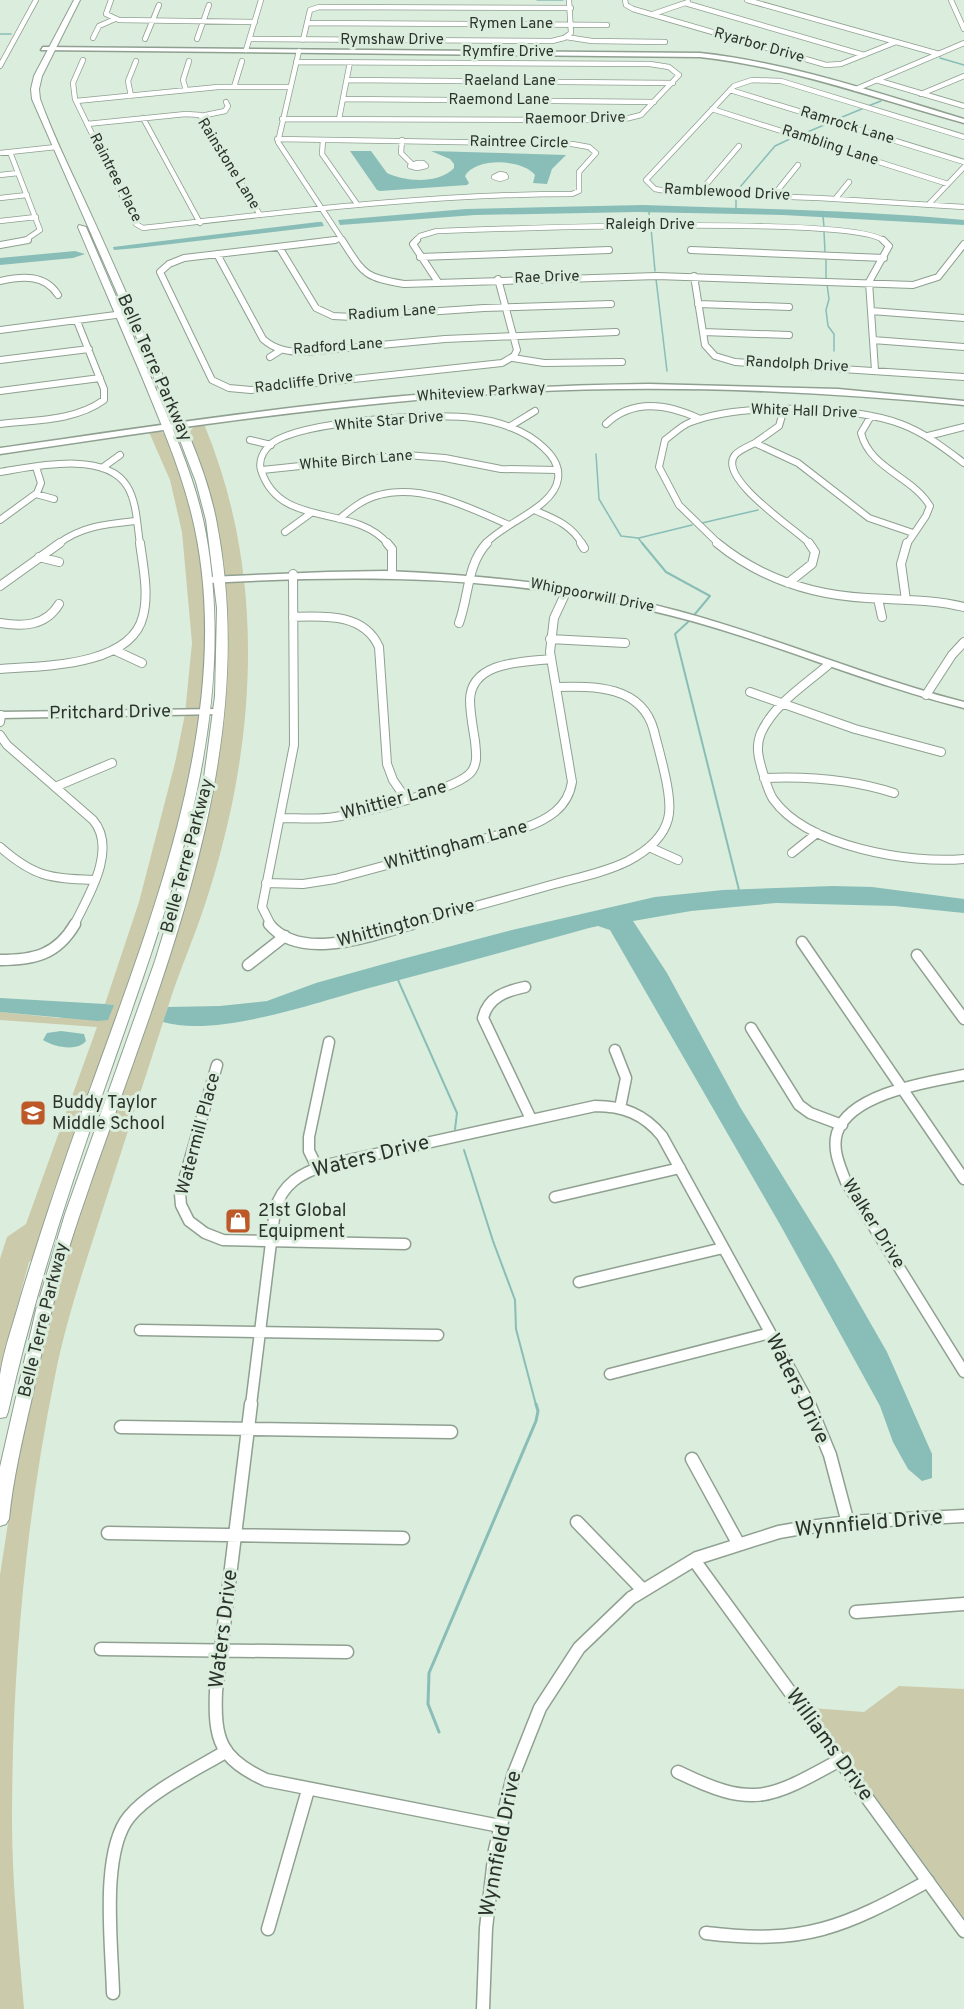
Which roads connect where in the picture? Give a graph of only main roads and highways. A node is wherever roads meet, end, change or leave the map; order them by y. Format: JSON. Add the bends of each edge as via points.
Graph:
{"nodes":[{"id":1,"x":68,"y":0,"type":"edge"},
{"id":2,"x":76,"y":0,"type":"edge"},
{"id":3,"x":47,"y":49,"type":"junction"},
{"id":4,"x":27,"y":81,"type":"dead end"},
{"id":5,"x":27,"y":101,"type":"dead end"},
{"id":6,"x":52,"y":148,"type":"junction"},
{"id":7,"x":212,"y":712,"type":"junction"},
{"id":8,"x":0,"y":1412,"type":"edge"},
{"id":9,"x":1,"y":1497,"type":"edge"},
{"id":10,"x":0,"y":1519,"type":"edge"}],
"edges":[{"from":1,"to":3,"type":"main road","name":"Belle Terre Parkway"},
{"from":2,"to":3,"type":"main road","name":"Belle Terre Parkway"},
{"from":3,"to":4,"type":"main road","name":"Belle Terre Parkway"},
{"from":3,"to":6,"type":"main road","name":"Belle Terre Parkway","via":[[35,93]]},
{"from":5,"to":6,"type":"main road","name":"Belle Terre Parkway"},
{"from":6,"to":7,"type":"main road","name":"Belle Terre Parkway","via":[[169,427],[192,495],[207,580]]},
{"from":6,"to":7,"type":"main road","name":"Belle Terre Parkway","via":[[131,314],[200,477],[220,579],[224,665]]},
{"from":7,"to":8,"type":"main road","name":"Belle Terre Parkway","via":[[177,854],[41,1257]]},
{"from":7,"to":9,"type":"main road","name":"Belle Terre Parkway","via":[[210,776],[195,848],[59,1254]]},
{"from":9,"to":10,"type":"main road","name":"Belle Terre Parkway"}]}
